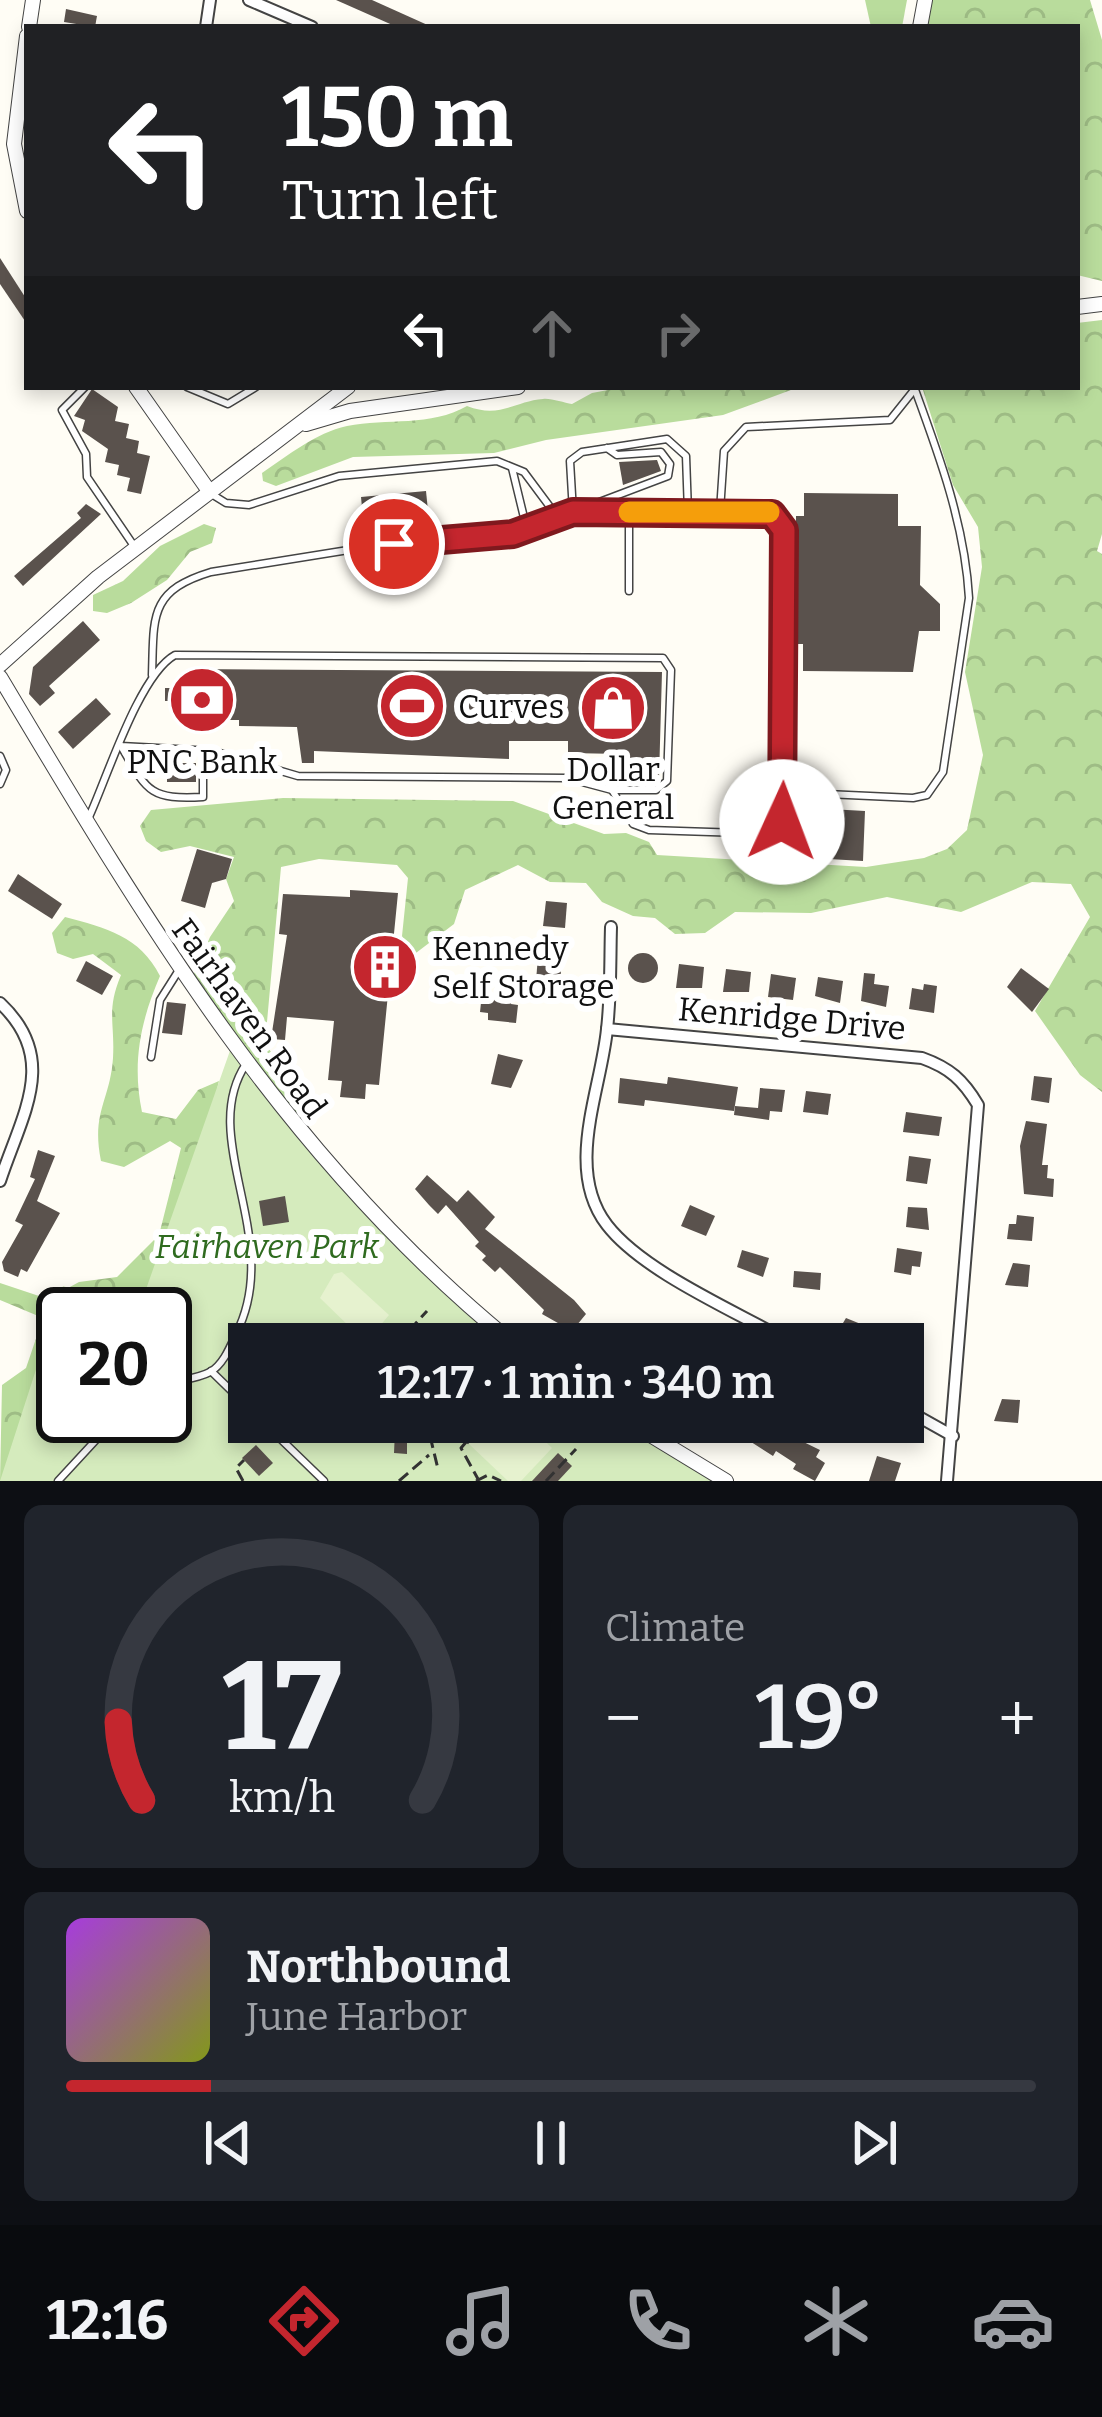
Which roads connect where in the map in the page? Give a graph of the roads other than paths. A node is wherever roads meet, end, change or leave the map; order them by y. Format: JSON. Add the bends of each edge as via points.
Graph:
{"nodes":[{"id":1,"x":249,"y":0,"type":"edge"},
{"id":2,"x":305,"y":24,"type":"edge"},
{"id":3,"x":24,"y":61,"type":"edge"},
{"id":4,"x":24,"y":196,"type":"edge"},
{"id":5,"x":82,"y":390,"type":"edge"},
{"id":6,"x":138,"y":390,"type":"edge"},
{"id":7,"x":194,"y":390,"type":"edge"},
{"id":8,"x":251,"y":390,"type":"edge"},
{"id":9,"x":343,"y":390,"type":"edge"},
{"id":10,"x":466,"y":390,"type":"edge"},
{"id":11,"x":496,"y":390,"type":"edge"},
{"id":12,"x":914,"y":390,"type":"edge"},
{"id":13,"x":916,"y":390,"type":"edge"},
{"id":14,"x":475,"y":393,"type":"junction"},
{"id":15,"x":290,"y":430,"type":"junction"},
{"id":16,"x":607,"y":448,"type":"junction"},
{"id":17,"x":510,"y":465,"type":"junction"},
{"id":18,"x":209,"y":491,"type":"junction"},
{"id":19,"x":573,"y":512,"type":"junction"},
{"id":20,"x":629,"y":512,"type":"junction"},
{"id":21,"x":688,"y":512,"type":"junction"},
{"id":22,"x":720,"y":512,"type":"junction"},
{"id":23,"x":559,"y":519,"type":"junction"},
{"id":24,"x":527,"y":530,"type":"junction"},
{"id":25,"x":136,"y":549,"type":"junction"},
{"id":26,"x":629,"y":591,"type":"dead end"},
{"id":27,"x":0,"y":665,"type":"edge"},
{"id":28,"x":0,"y":677,"type":"edge"},
{"id":29,"x":152,"y":679,"type":"junction"},
{"id":30,"x":121,"y":746,"type":"junction"},
{"id":31,"x":203,"y":749,"type":"junction"},
{"id":32,"x":0,"y":756,"type":"edge"},
{"id":33,"x":0,"y":784,"type":"edge"},
{"id":34,"x":612,"y":790,"type":"junction"},
{"id":35,"x":783,"y":792,"type":"junction"},
{"id":36,"x":88,"y":820,"type":"junction"},
{"id":37,"x":611,"y":927,"type":"dead end"},
{"id":38,"x":178,"y":970,"type":"junction"},
{"id":39,"x":0,"y":1003,"type":"edge"},
{"id":40,"x":607,"y":1029,"type":"junction"},
{"id":41,"x":151,"y":1058,"type":"dead end"},
{"id":42,"x":246,"y":1064,"type":"junction"},
{"id":43,"x":0,"y":1181,"type":"edge"},
{"id":44,"x":491,"y":1323,"type":"edge"},
{"id":45,"x":757,"y":1323,"type":"edge"},
{"id":46,"x":212,"y":1371,"type":"junction"},
{"id":47,"x":192,"y":1377,"type":"edge"},
{"id":48,"x":228,"y":1387,"type":"edge"},
{"id":49,"x":924,"y":1420,"type":"edge"},
{"id":50,"x":953,"y":1436,"type":"junction"},
{"id":51,"x":93,"y":1443,"type":"edge"},
{"id":52,"x":285,"y":1443,"type":"edge"},
{"id":53,"x":664,"y":1443,"type":"edge"},
{"id":54,"x":58,"y":1481,"type":"edge"},
{"id":55,"x":324,"y":1481,"type":"edge"},
{"id":56,"x":726,"y":1481,"type":"edge"},
{"id":57,"x":947,"y":1481,"type":"edge"}],
"edges":[{"from":1,"to":2,"type":"street"},
{"from":3,"to":4,"type":"street","via":[[14,144]]},
{"from":5,"to":25,"type":"lane","via":[[62,410],[86,454],[87,477]]},
{"from":6,"to":18,"type":"street"},
{"from":7,"to":8,"type":"lane","via":[[228,404]]},
{"from":9,"to":15,"type":"street"},
{"from":10,"to":14,"type":"street"},
{"from":11,"to":14,"type":"street"},
{"from":12,"to":22,"type":"lane","via":[[890,420],[746,427],[724,451]]},
{"from":13,"to":35,"type":"lane","via":[[953,504],[969,598],[943,772],[927,795],[913,798]]},
{"from":14,"to":15,"type":"street","via":[[350,411]]},
{"from":15,"to":18,"type":"street"},
{"from":16,"to":19,"type":"lane","via":[[570,461]]},
{"from":16,"to":19,"type":"lane","via":[[617,455],[657,450],[669,458],[670,473]]},
{"from":16,"to":21,"type":"lane","via":[[667,439],[679,445]]},
{"from":17,"to":18,"type":"lane","via":[[339,476],[237,506]]},
{"from":17,"to":23,"type":"lane","via":[[535,482]]},
{"from":17,"to":24,"type":"lane"},
{"from":18,"to":25,"type":"street"},
{"from":19,"to":20,"type":"lane"},
{"from":19,"to":23,"type":"lane"},
{"from":20,"to":21,"type":"lane"},
{"from":20,"to":26,"type":"lane"},
{"from":21,"to":22,"type":"lane"},
{"from":22,"to":35,"type":"lane","via":[[766,512],[784,530]]},
{"from":23,"to":24,"type":"lane"},
{"from":24,"to":29,"type":"lane","via":[[257,562],[189,579],[156,610]]},
{"from":25,"to":27,"type":"street"},
{"from":28,"to":36,"type":"street","name":"Fairhaven Road"},
{"from":29,"to":30,"type":"lane"},
{"from":29,"to":34,"type":"lane","via":[[167,658],[190,652],[664,658],[668,781],[656,790]]},
{"from":30,"to":31,"type":"lane"},
{"from":30,"to":31,"type":"lane","via":[[148,790],[167,799],[203,797]]},
{"from":30,"to":36,"type":"lane"},
{"from":31,"to":34,"type":"lane","via":[[298,776],[567,778]]},
{"from":32,"to":33,"type":"lane"},
{"from":34,"to":35,"type":"lane","via":[[640,828],[749,833],[780,826]]},
{"from":36,"to":38,"type":"street","name":"Fairhaven Road"},
{"from":37,"to":40,"type":"street"},
{"from":38,"to":41,"type":"lane","via":[[160,1000]]},
{"from":38,"to":42,"type":"street","name":"Fairhaven Road"},
{"from":39,"to":43,"type":"street","via":[[21,1022],[34,1054]]},
{"from":40,"to":45,"type":"street","via":[[585,1168],[594,1202],[608,1226],[669,1272]]},
{"from":40,"to":50,"type":"street","name":"Kenridge Drive","via":[[922,1058],[965,1083],[978,1105]]},
{"from":42,"to":44,"type":"street","name":"Fairhaven Road","via":[[312,1150]]},
{"from":42,"to":46,"type":"lane","via":[[228,1111],[254,1282],[242,1323]]},
{"from":46,"to":47,"type":"lane"},
{"from":46,"to":48,"type":"lane"},
{"from":49,"to":50,"type":"street"},
{"from":50,"to":57,"type":"street","name":"Kenridge Drive"},
{"from":51,"to":54,"type":"lane"},
{"from":52,"to":55,"type":"lane"},
{"from":53,"to":56,"type":"street"}]}
